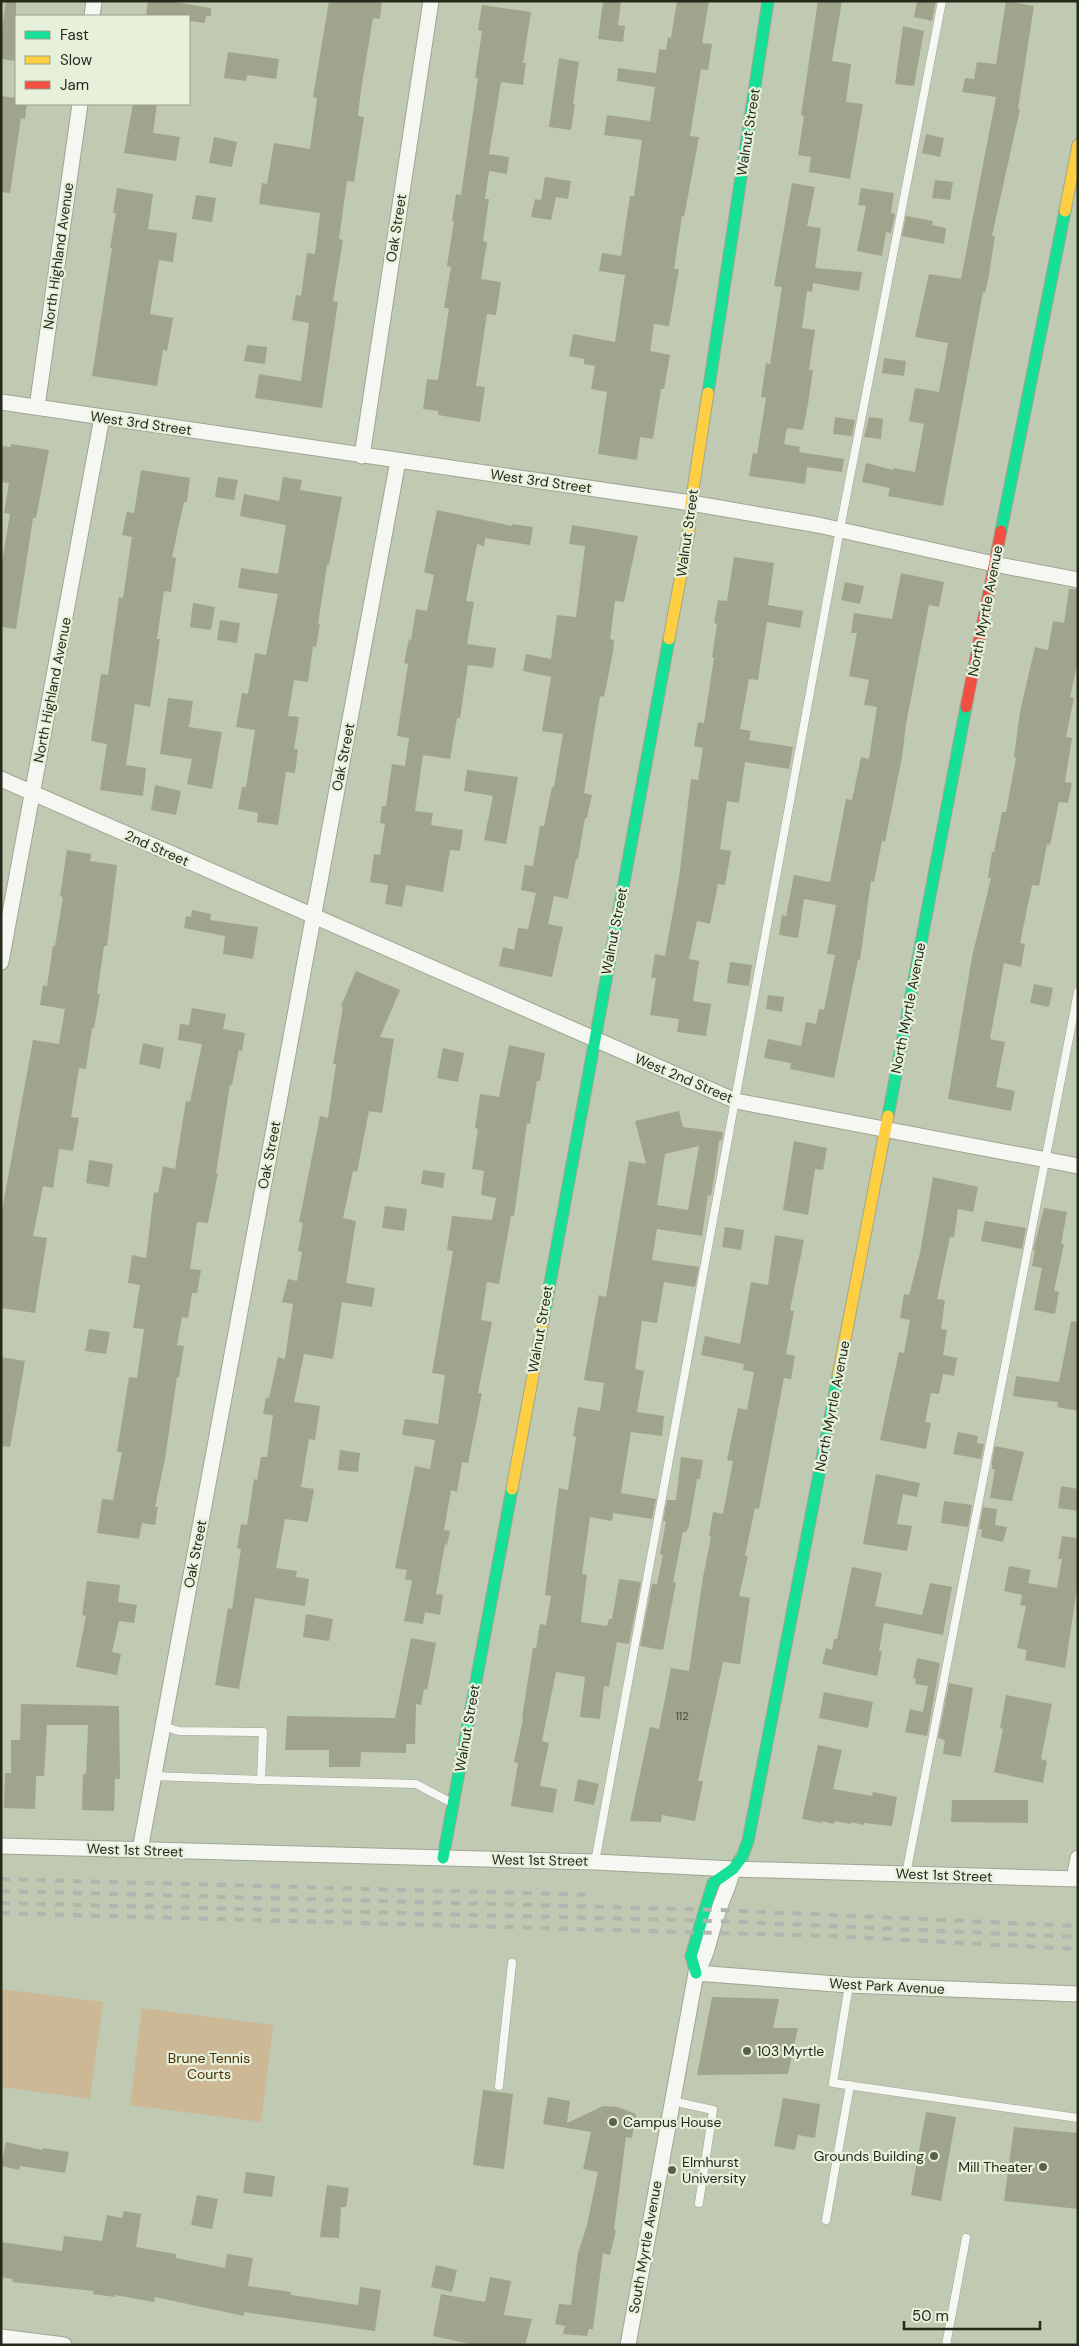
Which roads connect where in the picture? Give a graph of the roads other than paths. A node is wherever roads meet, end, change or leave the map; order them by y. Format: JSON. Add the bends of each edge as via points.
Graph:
{"nodes":[{"id":1,"x":94,"y":1,"type":"edge"},
{"id":2,"x":431,"y":1,"type":"edge"},
{"id":3,"x":768,"y":1,"type":"edge"},
{"id":4,"x":942,"y":1,"type":"edge"},
{"id":5,"x":92,"y":15,"type":"edge"},
{"id":6,"x":80,"y":105,"type":"edge"},
{"id":7,"x":1078,"y":145,"type":"edge"},
{"id":8,"x":1,"y":402,"type":"edge"},
{"id":9,"x":36,"y":408,"type":"junction"},
{"id":10,"x":102,"y":417,"type":"junction"},
{"id":11,"x":362,"y":456,"type":"junction"},
{"id":12,"x":398,"y":461,"type":"junction"},
{"id":13,"x":691,"y":503,"type":"junction"},
{"id":14,"x":840,"y":529,"type":"junction"},
{"id":15,"x":994,"y":564,"type":"junction"},
{"id":16,"x":1078,"y":580,"type":"edge"},
{"id":17,"x":1,"y":779,"type":"edge"},
{"id":18,"x":32,"y":793,"type":"junction"},
{"id":19,"x":314,"y":916,"type":"junction"},
{"id":20,"x":1,"y":962,"type":"edge"},
{"id":21,"x":1078,"y":992,"type":"edge"},
{"id":22,"x":594,"y":1040,"type":"junction"},
{"id":23,"x":736,"y":1101,"type":"junction"},
{"id":24,"x":885,"y":1129,"type":"junction"},
{"id":25,"x":1046,"y":1160,"type":"junction"},
{"id":26,"x":1078,"y":1166,"type":"edge"},
{"id":27,"x":163,"y":1726,"type":"junction"},
{"id":28,"x":153,"y":1776,"type":"junction"},
{"id":29,"x":261,"y":1780,"type":"junction"},
{"id":30,"x":453,"y":1804,"type":"junction"},
{"id":31,"x":1,"y":1846,"type":"edge"},
{"id":32,"x":140,"y":1850,"type":"junction"},
{"id":33,"x":443,"y":1858,"type":"junction"},
{"id":34,"x":1078,"y":1858,"type":"edge"},
{"id":35,"x":596,"y":1862,"type":"junction"},
{"id":36,"x":733,"y":1869,"type":"junction"},
{"id":37,"x":906,"y":1874,"type":"junction"},
{"id":38,"x":1076,"y":1879,"type":"edge"},
{"id":39,"x":512,"y":1963,"type":"dead end"},
{"id":40,"x":696,"y":1973,"type":"junction"},
{"id":41,"x":849,"y":1985,"type":"junction"},
{"id":42,"x":1078,"y":1994,"type":"edge"},
{"id":43,"x":850,"y":2085,"type":"junction"},
{"id":44,"x":499,"y":2086,"type":"dead end"},
{"id":45,"x":672,"y":2101,"type":"junction"},
{"id":46,"x":1078,"y":2118,"type":"edge"},
{"id":47,"x":699,"y":2203,"type":"dead end"},
{"id":48,"x":826,"y":2220,"type":"dead end"},
{"id":49,"x":966,"y":2238,"type":"dead end"},
{"id":50,"x":1,"y":2337,"type":"edge"},
{"id":51,"x":64,"y":2345,"type":"edge"},
{"id":52,"x":628,"y":2345,"type":"edge"},
{"id":53,"x":946,"y":2345,"type":"edge"}],
"edges":[{"from":1,"to":5,"type":"street"},
{"from":2,"to":11,"type":"street","name":"Oak Street"},
{"from":3,"to":13,"type":"street","name":"Walnut Street"},
{"from":4,"to":14,"type":"lane"},
{"from":6,"to":9,"type":"street","name":"North Highland Avenue"},
{"from":7,"to":15,"type":"street","name":"North Myrtle Avenue"},
{"from":8,"to":9,"type":"street","name":"West 3rd Street"},
{"from":9,"to":10,"type":"street","name":"West 3rd Street"},
{"from":10,"to":11,"type":"street","name":"West 3rd Street"},
{"from":10,"to":18,"type":"street","name":"North Highland Avenue"},
{"from":11,"to":12,"type":"street","name":"West 3rd Street"},
{"from":12,"to":13,"type":"street","name":"West 3rd Street"},
{"from":12,"to":19,"type":"street","name":"Oak Street"},
{"from":13,"to":14,"type":"street","name":"West 3rd Street"},
{"from":13,"to":22,"type":"street","name":"Walnut Street","via":[[689,532]]},
{"from":14,"to":15,"type":"street","name":"West 3rd Street"},
{"from":14,"to":23,"type":"lane"},
{"from":15,"to":16,"type":"street","name":"West 3rd Street"},
{"from":15,"to":24,"type":"street","name":"North Myrtle Avenue"},
{"from":17,"to":18,"type":"street","name":"2nd Street"},
{"from":18,"to":19,"type":"street","name":"2nd Street"},
{"from":18,"to":20,"type":"street","name":"North Highland Avenue"},
{"from":19,"to":22,"type":"street","name":"West 2nd Street"},
{"from":19,"to":27,"type":"street","name":"Oak Street"},
{"from":21,"to":25,"type":"lane"},
{"from":22,"to":23,"type":"street","name":"West 2nd Street"},
{"from":22,"to":30,"type":"street","name":"Walnut Street"},
{"from":23,"to":24,"type":"street","name":"West 2nd Street"},
{"from":23,"to":35,"type":"lane"},
{"from":24,"to":25,"type":"street","name":"West 2nd Street"},
{"from":24,"to":36,"type":"street","name":"North Myrtle Avenue","via":[[748,1841]]},
{"from":25,"to":26,"type":"street","name":"West 2nd Street"},
{"from":25,"to":37,"type":"lane"},
{"from":27,"to":28,"type":"street","name":"Oak Street"},
{"from":27,"to":29,"type":"lane","via":[[179,1732],[263,1732]]},
{"from":28,"to":29,"type":"lane"},
{"from":28,"to":32,"type":"street","name":"Oak Street"},
{"from":29,"to":30,"type":"lane","via":[[416,1784]]},
{"from":30,"to":33,"type":"street","name":"Walnut Street"},
{"from":31,"to":32,"type":"street","name":"West 1st Street"},
{"from":32,"to":33,"type":"street","name":"West 1st Street"},
{"from":33,"to":35,"type":"street","name":"West 1st Street"},
{"from":34,"to":38,"type":"street"},
{"from":35,"to":36,"type":"street","name":"West 1st Street"},
{"from":36,"to":37,"type":"street","name":"West 1st Street"},
{"from":36,"to":40,"type":"street","name":"South Myrtle Avenue","via":[[706,1956]]},
{"from":37,"to":38,"type":"street","name":"West 1st Street"},
{"from":39,"to":44,"type":"lane"},
{"from":40,"to":41,"type":"street","name":"West Park Avenue"},
{"from":40,"to":45,"type":"street","name":"South Myrtle Avenue"},
{"from":41,"to":42,"type":"street","name":"West Park Avenue"},
{"from":41,"to":43,"type":"lane","via":[[833,2084]]},
{"from":43,"to":46,"type":"lane"},
{"from":43,"to":48,"type":"lane"},
{"from":45,"to":47,"type":"lane","via":[[713,2110]]},
{"from":45,"to":52,"type":"street","name":"South Myrtle Avenue"},
{"from":49,"to":53,"type":"lane"},
{"from":50,"to":51,"type":"street"}]}
